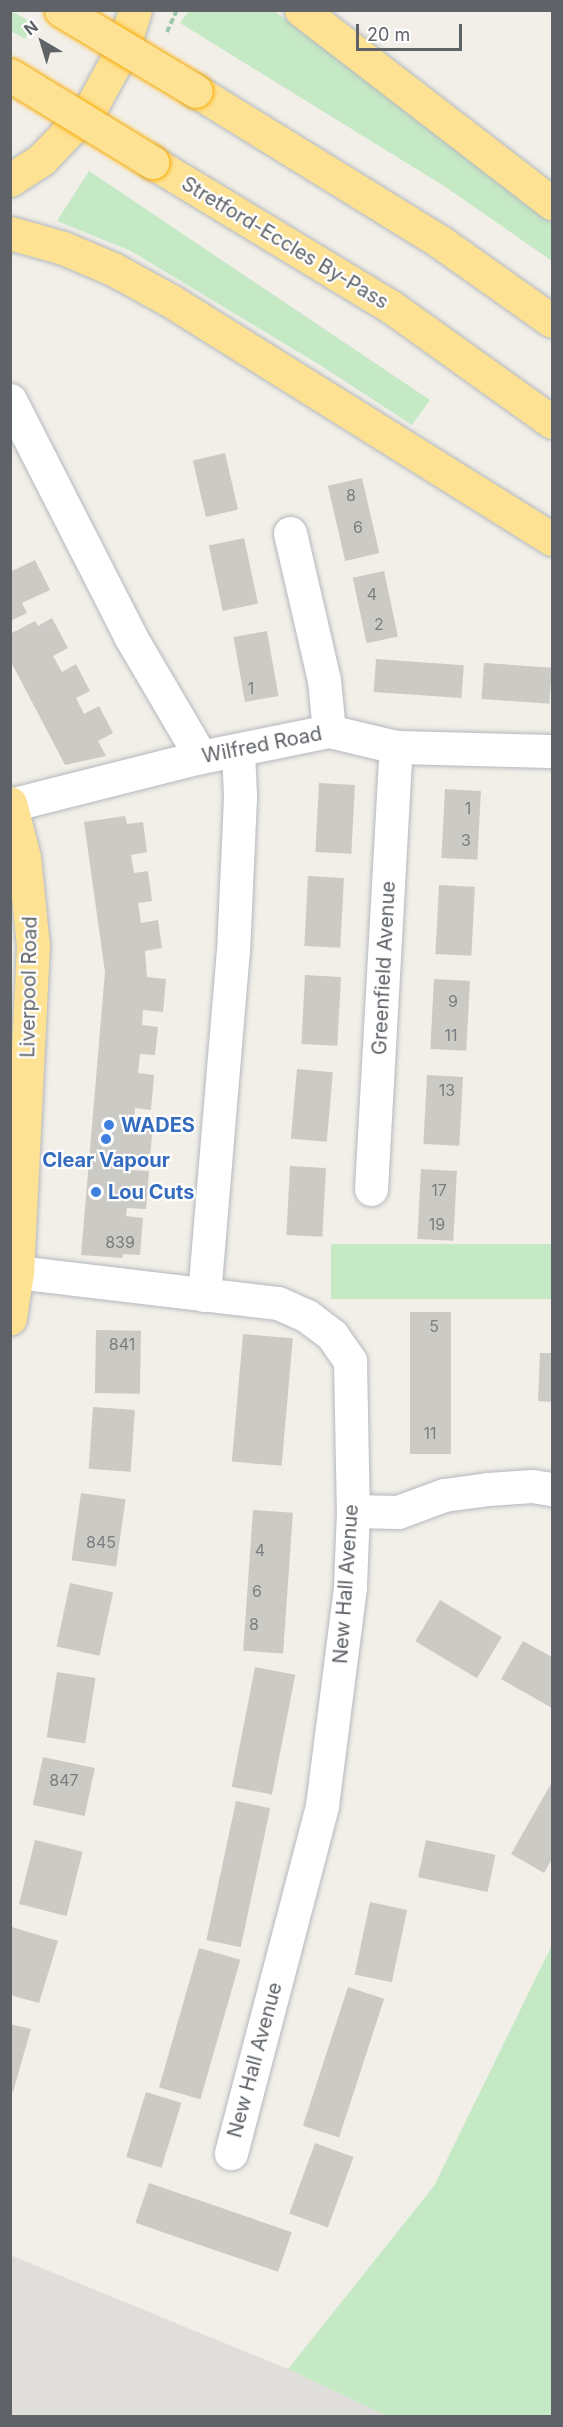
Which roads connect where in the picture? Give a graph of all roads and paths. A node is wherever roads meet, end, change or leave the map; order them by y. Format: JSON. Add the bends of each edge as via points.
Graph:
{"nodes":[{"id":1,"x":61,"y":10,"type":"edge"},
{"id":2,"x":135,"y":10,"type":"edge"},
{"id":3,"x":301,"y":10,"type":"edge"},
{"id":4,"x":10,"y":75,"type":"edge"},
{"id":5,"x":10,"y":180,"type":"edge"},
{"id":6,"x":552,"y":203,"type":"edge"},
{"id":7,"x":10,"y":233,"type":"edge"},
{"id":8,"x":552,"y":321,"type":"edge"},
{"id":9,"x":10,"y":400,"type":"edge"},
{"id":10,"x":552,"y":422,"type":"edge"},
{"id":11,"x":290,"y":532,"type":"dead end"},
{"id":12,"x":552,"y":539,"type":"edge"},
{"id":13,"x":329,"y":730,"type":"junction"},
{"id":14,"x":396,"y":747,"type":"junction"},
{"id":15,"x":238,"y":750,"type":"junction"},
{"id":16,"x":552,"y":751,"type":"edge"},
{"id":17,"x":201,"y":757,"type":"junction"},
{"id":18,"x":11,"y":804,"type":"edge"},
{"id":19,"x":371,"y":1189,"type":"dead end"},
{"id":20,"x":204,"y":1294,"type":"junction"},
{"id":21,"x":13,"y":1298,"type":"edge"},
{"id":22,"x":552,"y":1489,"type":"edge"},
{"id":23,"x":353,"y":1511,"type":"junction"},
{"id":24,"x":231,"y":2153,"type":"dead end"}],
"edges":[{"from":1,"to":8,"type":"highway","bridge":true,"via":[[439,241]]},
{"from":2,"to":5,"type":"highway","via":[[123,49],[90,109],[42,159]]},
{"from":3,"to":6,"type":"highway"},
{"from":4,"to":10,"type":"highway","name":"Stretford-Eccles By-Pass","bridge":true,"via":[[390,306]]},
{"from":7,"to":12,"type":"highway","via":[[63,248],[113,269],[171,301]]},
{"from":9,"to":17,"type":"street","via":[[130,636]]},
{"from":11,"to":13,"type":"street","via":[[324,680]]},
{"from":13,"to":14,"type":"street","name":"Wilfred Road"},
{"from":13,"to":15,"type":"street","name":"Wilfred Road"},
{"from":14,"to":16,"type":"street","name":"Wilfred Road"},
{"from":14,"to":19,"type":"street","name":"Greenfield Avenue"},
{"from":15,"to":17,"type":"street","name":"Wilfred Road"},
{"from":15,"to":20,"type":"street","via":[[240,796],[233,952]]},
{"from":17,"to":18,"type":"street","name":"Wilfred Road"},
{"from":18,"to":21,"type":"highway","name":"Liverpool Road","via":[[24,857],[33,946]]},
{"from":20,"to":21,"type":"street","name":"New Hall Avenue"},
{"from":20,"to":23,"type":"street","name":"New Hall Avenue","via":[[288,1307],[332,1335],[350,1361]]},
{"from":22,"to":23,"type":"street","via":[[488,1489],[444,1495],[398,1512]]},
{"from":23,"to":24,"type":"street","name":"New Hall Avenue","via":[[350,1587],[322,1806]]}]}
